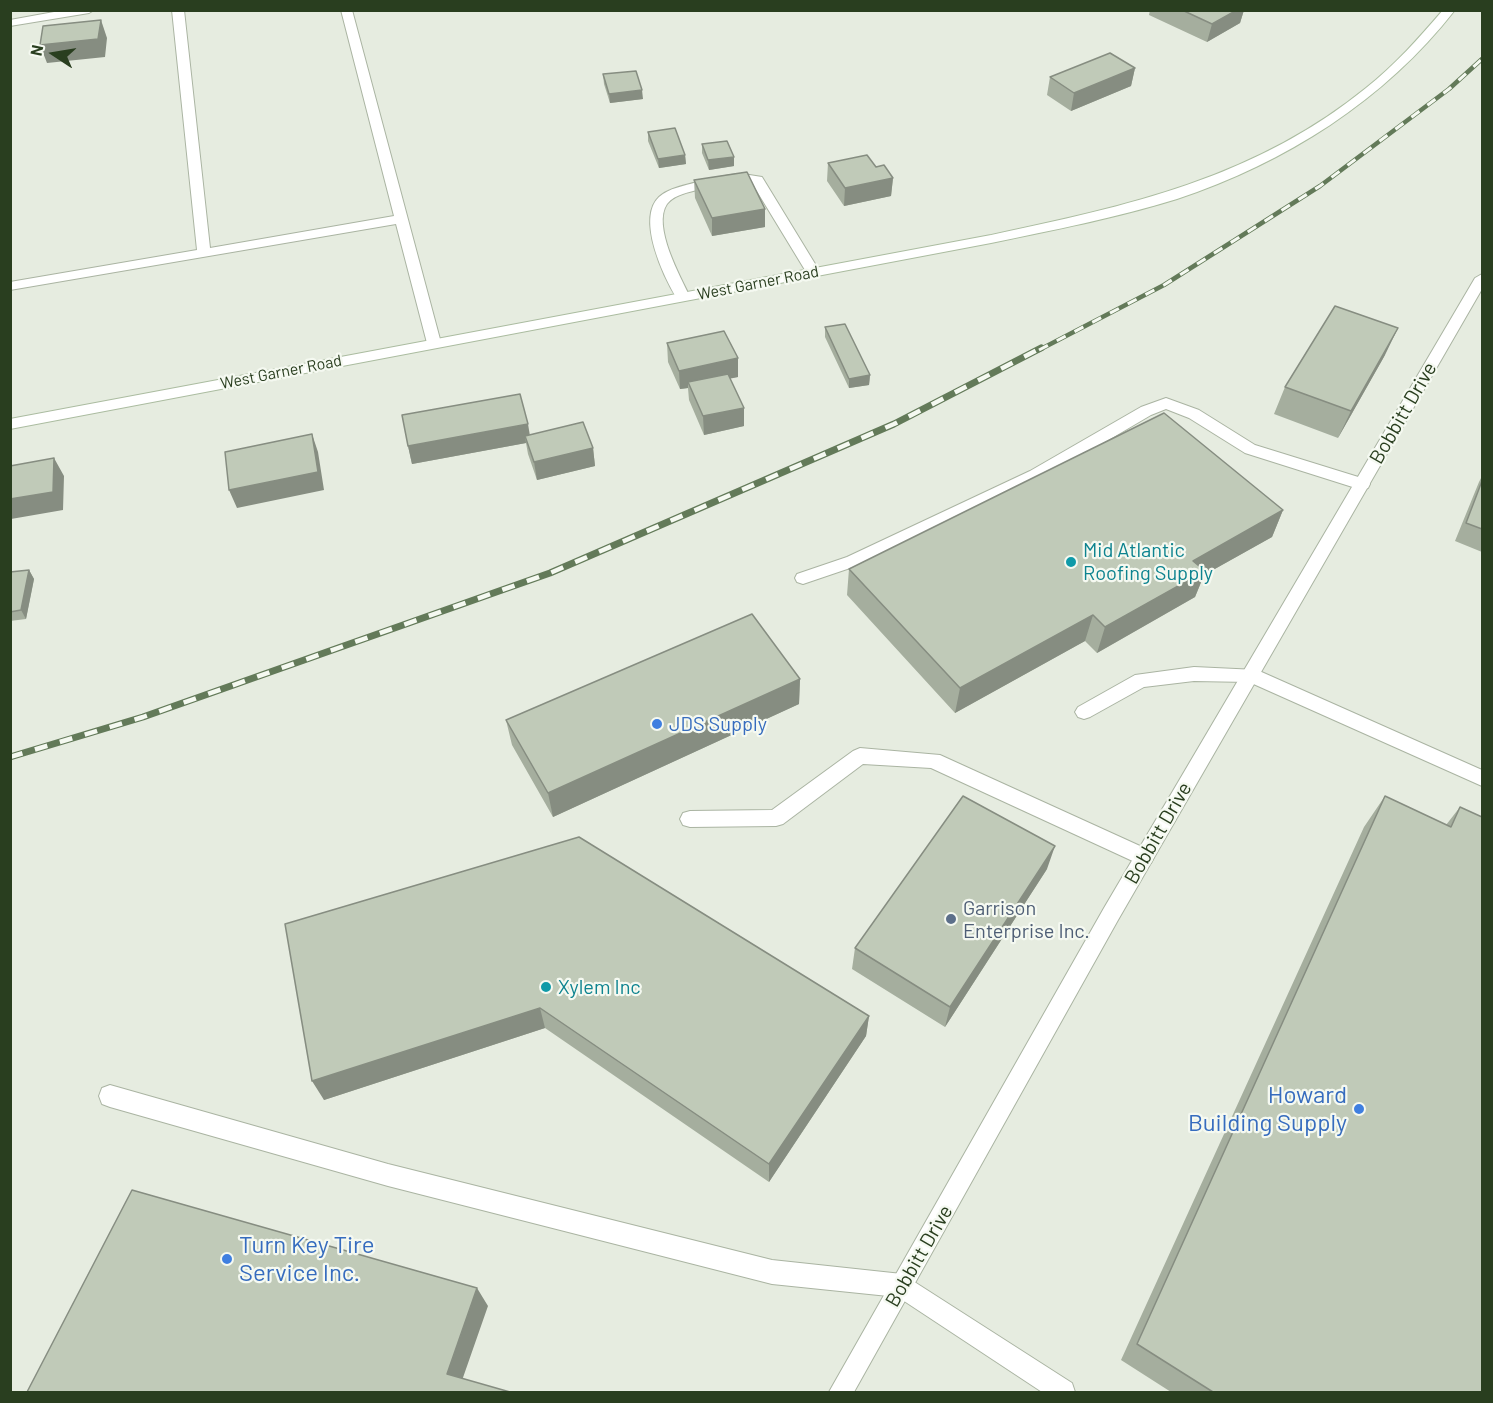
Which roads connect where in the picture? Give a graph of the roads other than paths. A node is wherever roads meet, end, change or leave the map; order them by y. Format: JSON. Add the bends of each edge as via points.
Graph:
{"nodes":[{"id":1,"x":89,"y":10,"type":"edge"},
{"id":2,"x":178,"y":10,"type":"edge"},
{"id":3,"x":346,"y":10,"type":"edge"},
{"id":4,"x":1450,"y":10,"type":"edge"},
{"id":5,"x":10,"y":22,"type":"edge"},
{"id":6,"x":401,"y":219,"type":"junction"},
{"id":7,"x":204,"y":253,"type":"junction"},
{"id":8,"x":813,"y":272,"type":"junction"},
{"id":9,"x":1482,"y":278,"type":"edge"},
{"id":10,"x":10,"y":286,"type":"edge"},
{"id":11,"x":683,"y":297,"type":"junction"},
{"id":12,"x":434,"y":343,"type":"junction"},
{"id":13,"x":10,"y":424,"type":"edge"},
{"id":14,"x":1362,"y":484,"type":"junction"},
{"id":15,"x":803,"y":578,"type":"dead end"},
{"id":16,"x":1251,"y":675,"type":"junction"},
{"id":17,"x":1084,"y":712,"type":"dead end"},
{"id":18,"x":1482,"y":778,"type":"edge"},
{"id":19,"x":690,"y":819,"type":"dead end"},
{"id":20,"x":1144,"y":857,"type":"junction"},
{"id":21,"x":110,"y":1096,"type":"dead end"},
{"id":22,"x":902,"y":1286,"type":"junction"},
{"id":23,"x":841,"y":1392,"type":"edge"},
{"id":24,"x":1063,"y":1392,"type":"edge"}],
"edges":[{"from":1,"to":5,"type":"street"},
{"from":2,"to":7,"type":"street"},
{"from":3,"to":6,"type":"street"},
{"from":4,"to":8,"type":"street","name":"West Garner Road","via":[[1360,100],[1281,150],[1195,188],[1089,218]]},
{"from":6,"to":7,"type":"street"},
{"from":6,"to":12,"type":"street"},
{"from":7,"to":10,"type":"street"},
{"from":8,"to":11,"type":"street","name":"West Garner Road"},
{"from":8,"to":11,"type":"street","via":[[758,180],[731,178],[678,191],[661,203],[656,215],[656,229]]},
{"from":9,"to":14,"type":"street","name":"Bobbitt Drive"},
{"from":11,"to":12,"type":"street","name":"West Garner Road"},
{"from":12,"to":13,"type":"street","name":"West Garner Road"},
{"from":14,"to":15,"type":"street","via":[[1250,449],[1194,414],[1166,403],[1035,475],[853,561]]},
{"from":14,"to":16,"type":"street","name":"Bobbitt Drive"},
{"from":16,"to":17,"type":"street","via":[[1194,674],[1141,680]]},
{"from":16,"to":18,"type":"street"},
{"from":16,"to":20,"type":"street","name":"Bobbitt Drive"},
{"from":19,"to":20,"type":"street","via":[[776,818],[860,756],[933,760]]},
{"from":20,"to":22,"type":"street","name":"Bobbitt Drive"},
{"from":21,"to":22,"type":"street","via":[[388,1175],[772,1272]]},
{"from":22,"to":23,"type":"street","name":"Bobbitt Drive"},
{"from":22,"to":24,"type":"street"}]}
